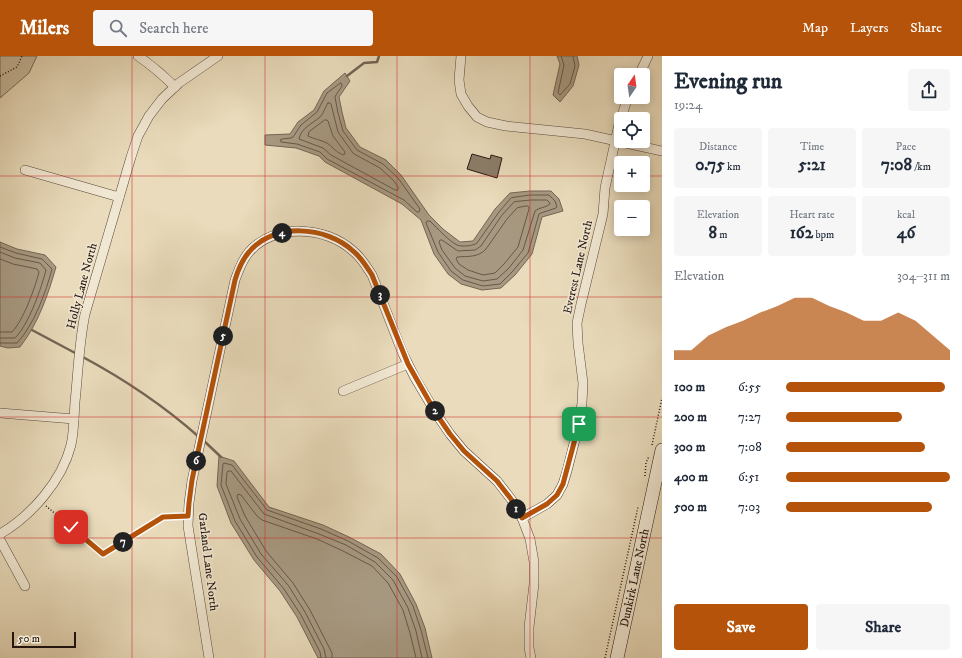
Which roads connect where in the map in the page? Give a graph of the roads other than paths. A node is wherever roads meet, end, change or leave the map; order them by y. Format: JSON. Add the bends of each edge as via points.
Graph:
{"nodes":[{"id":1,"x":138,"y":56,"type":"edge"},
{"id":2,"x":218,"y":56,"type":"edge"},
{"id":3,"x":461,"y":56,"type":"edge"},
{"id":4,"x":648,"y":56,"type":"edge"},
{"id":5,"x":642,"y":68,"type":"edge"},
{"id":6,"x":175,"y":87,"type":"junction"},
{"id":7,"x":614,"y":141,"type":"edge"},
{"id":8,"x":614,"y":148,"type":"edge"},
{"id":9,"x":648,"y":148,"type":"edge"},
{"id":10,"x":662,"y":151,"type":"edge"},
{"id":11,"x":25,"y":170,"type":"dead end"},
{"id":12,"x":119,"y":197,"type":"junction"},
{"id":13,"x":408,"y":364,"type":"junction"},
{"id":14,"x":342,"y":392,"type":"dead end"},
{"id":15,"x":0,"y":413,"type":"edge"},
{"id":16,"x":74,"y":418,"type":"junction"},
{"id":17,"x":662,"y":450,"type":"edge"},
{"id":18,"x":522,"y":518,"type":"junction"},
{"id":19,"x":0,"y":534,"type":"edge"},
{"id":20,"x":0,"y":540,"type":"edge"},
{"id":21,"x":25,"y":586,"type":"dead end"},
{"id":22,"x":209,"y":658,"type":"edge"},
{"id":23,"x":531,"y":658,"type":"edge"},
{"id":24,"x":617,"y":658,"type":"edge"}],
"edges":[{"from":1,"to":6,"type":"street","via":[[165,76]]},
{"from":2,"to":6,"type":"street","name":"Holly Lane North"},
{"from":3,"to":7,"type":"street","via":[[461,94],[477,116],[487,122],[585,134]]},
{"from":4,"to":5,"type":"street"},
{"from":6,"to":12,"type":"street","name":"Holly Lane North","via":[[149,116],[138,136]]},
{"from":8,"to":18,"type":"street","name":"Everest Lane North","via":[[605,188],[603,214],[577,323],[583,383],[579,424],[563,484],[557,495],[547,504]]},
{"from":9,"to":10,"type":"street"},
{"from":11,"to":12,"type":"street"},
{"from":12,"to":16,"type":"street","name":"Holly Lane North","via":[[85,314]]},
{"from":13,"to":14,"type":"street"},
{"from":13,"to":18,"type":"street","via":[[450,434],[464,451],[497,481]]},
{"from":13,"to":22,"type":"street","name":"Garland Lane North","via":[[372,275],[353,250],[341,242],[311,232],[285,232],[260,242],[240,265],[189,503],[188,526]]},
{"from":15,"to":16,"type":"street"},
{"from":16,"to":19,"type":"street","name":"Holly Lane North","via":[[71,445],[59,474],[25,516],[9,530]]},
{"from":17,"to":24,"type":"street","name":"Dunkirk Lane North"},
{"from":18,"to":23,"type":"street","via":[[534,562],[529,627]]},
{"from":20,"to":21,"type":"street"}]}
